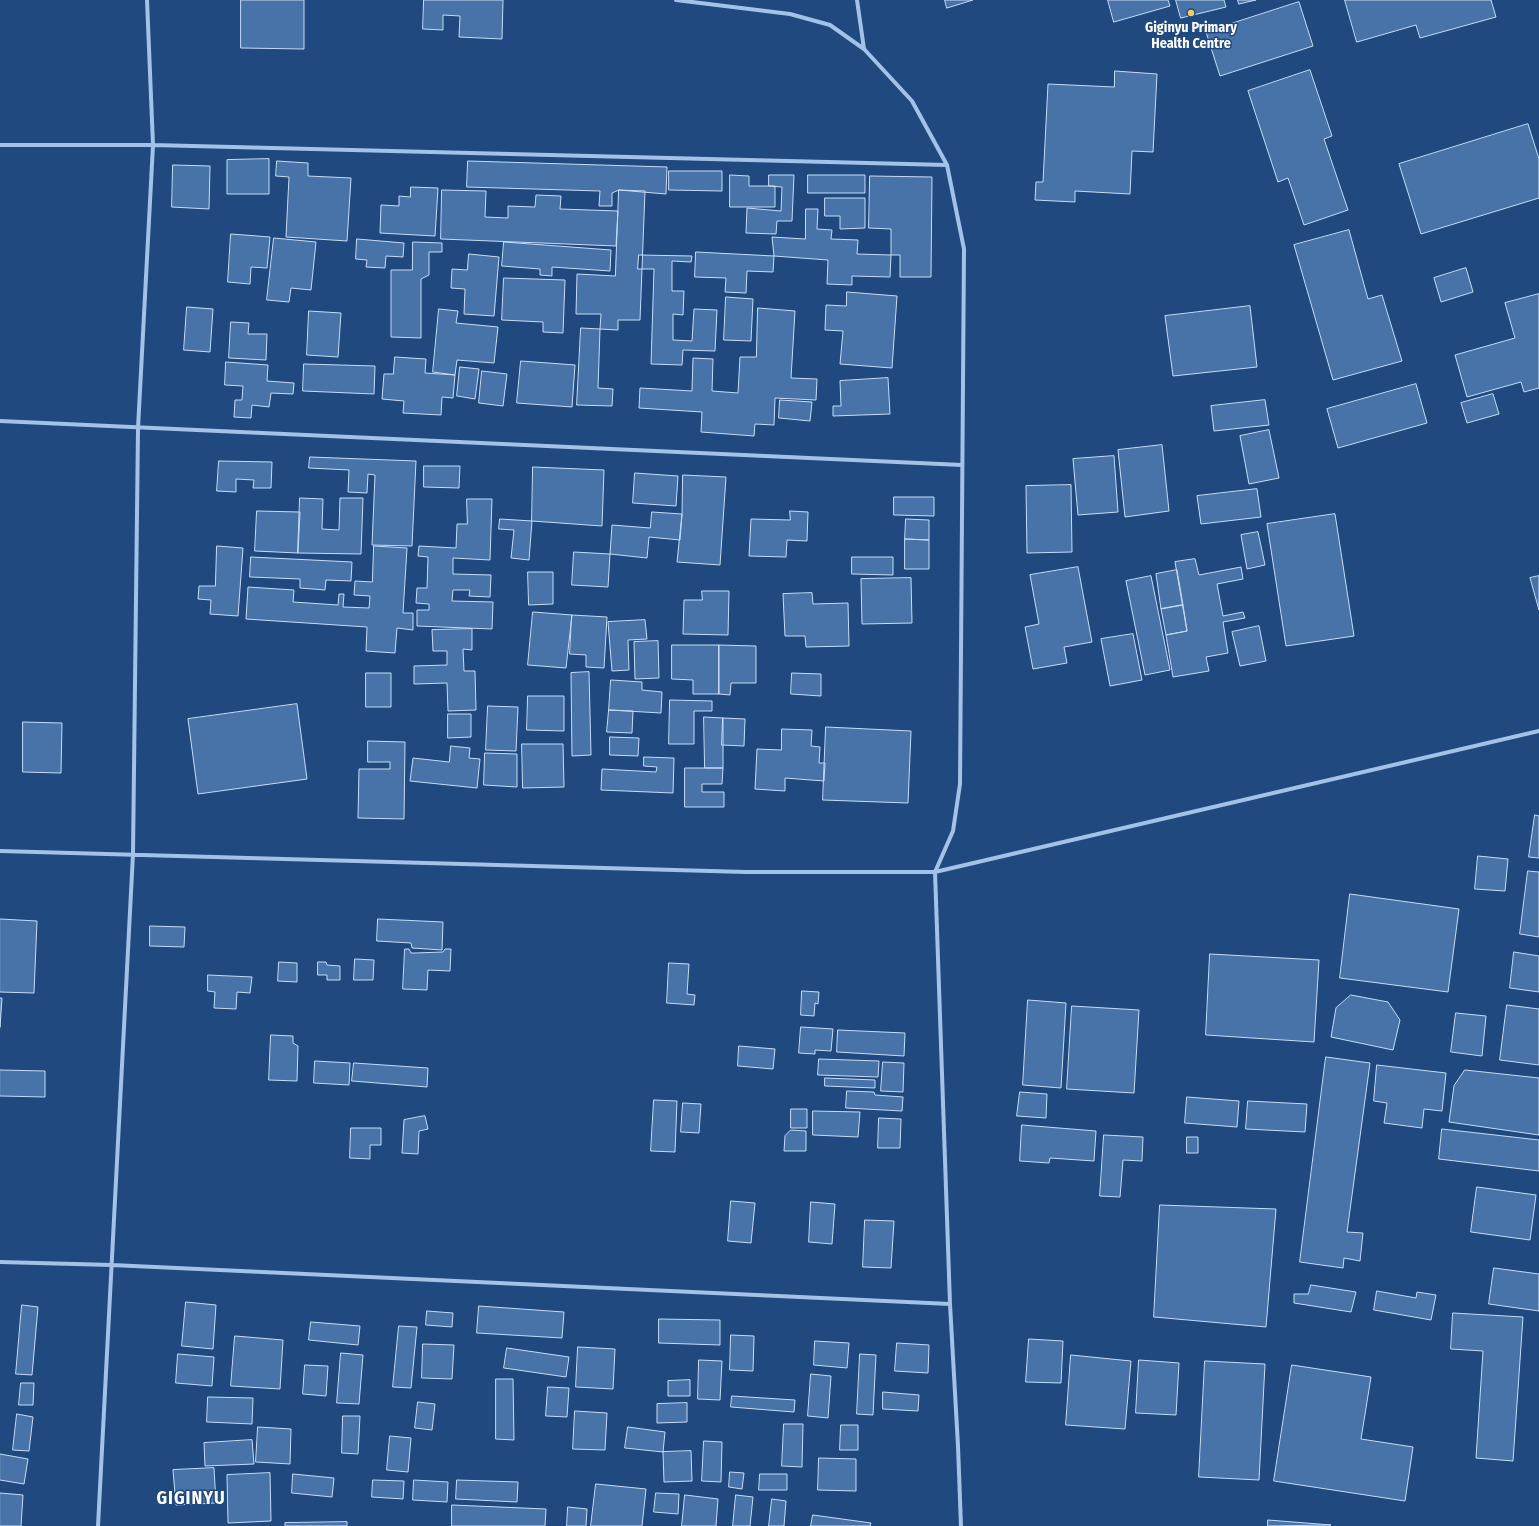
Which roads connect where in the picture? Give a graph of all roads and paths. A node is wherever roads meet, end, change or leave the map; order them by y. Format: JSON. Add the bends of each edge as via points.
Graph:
{"nodes":[{"id":1,"x":147,"y":0,"type":"edge"},
{"id":2,"x":676,"y":0,"type":"edge"},
{"id":3,"x":857,"y":0,"type":"edge"},
{"id":4,"x":864,"y":48,"type":"junction"},
{"id":5,"x":0,"y":145,"type":"edge"},
{"id":6,"x":153,"y":145,"type":"junction"},
{"id":7,"x":948,"y":165,"type":"junction"},
{"id":8,"x":0,"y":421,"type":"edge"},
{"id":9,"x":138,"y":428,"type":"junction"},
{"id":10,"x":962,"y":465,"type":"junction"},
{"id":11,"x":1539,"y":731,"type":"edge"},
{"id":12,"x":0,"y":851,"type":"edge"},
{"id":13,"x":133,"y":854,"type":"junction"},
{"id":14,"x":935,"y":872,"type":"junction"},
{"id":15,"x":0,"y":1262,"type":"edge"},
{"id":16,"x":112,"y":1265,"type":"junction"},
{"id":17,"x":950,"y":1304,"type":"junction"},
{"id":18,"x":98,"y":1526,"type":"edge"},
{"id":19,"x":961,"y":1526,"type":"edge"}],
"edges":[{"from":1,"to":6,"type":"street"},
{"from":2,"to":4,"type":"street","via":[[790,14],[830,25]]},
{"from":3,"to":4,"type":"street"},
{"from":4,"to":7,"type":"street","via":[[912,101]]},
{"from":5,"to":6,"type":"street"},
{"from":6,"to":7,"type":"street"},
{"from":6,"to":9,"type":"street"},
{"from":7,"to":10,"type":"street","via":[[964,249]]},
{"from":8,"to":9,"type":"street"},
{"from":9,"to":10,"type":"street"},
{"from":9,"to":13,"type":"street"},
{"from":10,"to":14,"type":"street","via":[[960,784],[953,831]]},
{"from":11,"to":14,"type":"street"},
{"from":12,"to":13,"type":"street"},
{"from":13,"to":14,"type":"street","via":[[746,872]]},
{"from":13,"to":16,"type":"street"},
{"from":14,"to":17,"type":"street"},
{"from":15,"to":16,"type":"street"},
{"from":16,"to":17,"type":"street"},
{"from":16,"to":18,"type":"street"},
{"from":17,"to":19,"type":"street"}]}
